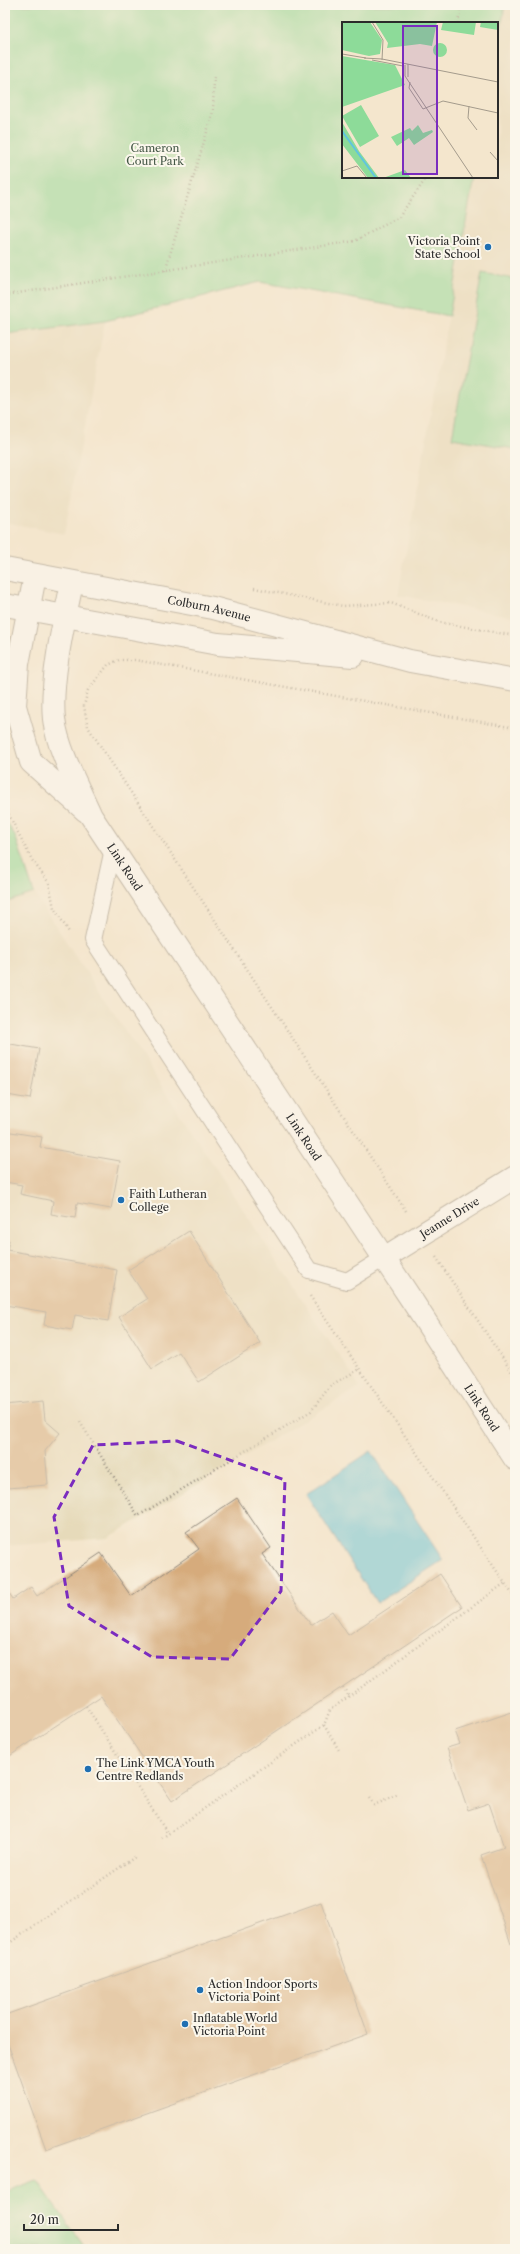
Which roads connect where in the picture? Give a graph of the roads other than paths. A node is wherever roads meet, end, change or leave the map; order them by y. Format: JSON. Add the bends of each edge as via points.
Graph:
{"nodes":[{"id":1,"x":5,"y":569,"type":"edge"},
{"id":2,"x":35,"y":576,"type":"junction"},
{"id":3,"x":72,"y":583,"type":"junction"},
{"id":4,"x":5,"y":605,"type":"edge"},
{"id":5,"x":28,"y":609,"type":"junction"},
{"id":6,"x":65,"y":616,"type":"junction"},
{"id":7,"x":410,"y":661,"type":"junction"},
{"id":8,"x":515,"y":680,"type":"edge"},
{"id":9,"x":5,"y":734,"type":"edge"},
{"id":10,"x":31,"y":762,"type":"junction"},
{"id":11,"x":91,"y":816,"type":"junction"},
{"id":12,"x":113,"y":849,"type":"junction"},
{"id":13,"x":515,"y":1177,"type":"edge"},
{"id":14,"x":384,"y":1258,"type":"junction"},
{"id":15,"x":515,"y":1459,"type":"edge"}],
"edges":[{"from":1,"to":2,"type":"street","name":"Colburn Avenue"},
{"from":2,"to":3,"type":"street","name":"Colburn Avenue"},
{"from":2,"to":5,"type":"street"},
{"from":3,"to":6,"type":"street","name":"Link Road"},
{"from":3,"to":7,"type":"street","name":"Colburn Avenue","via":[[212,608]]},
{"from":4,"to":5,"type":"street","name":"Colburn Avenue"},
{"from":5,"to":6,"type":"street","name":"Colburn Avenue"},
{"from":5,"to":10,"type":"street","via":[[18,664],[15,706]]},
{"from":6,"to":7,"type":"street","name":"Colburn Avenue","via":[[218,644]]},
{"from":6,"to":11,"type":"street","name":"Link Road","via":[[55,686],[54,720],[59,739]]},
{"from":7,"to":8,"type":"street","name":"Colburn Avenue"},
{"from":9,"to":10,"type":"street","name":"Link Road"},
{"from":10,"to":11,"type":"street","name":"Link Road"},
{"from":11,"to":12,"type":"street","name":"Link Road"},
{"from":12,"to":14,"type":"street","name":"Link Road"},
{"from":12,"to":14,"type":"lane","via":[[93,940],[310,1270],[347,1281]]},
{"from":13,"to":14,"type":"street","name":"Jeanne Drive"},
{"from":14,"to":15,"type":"street","name":"Link Road"}]}
